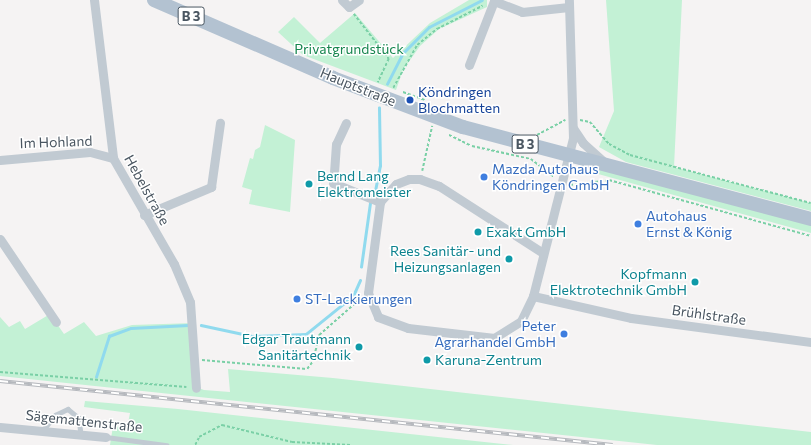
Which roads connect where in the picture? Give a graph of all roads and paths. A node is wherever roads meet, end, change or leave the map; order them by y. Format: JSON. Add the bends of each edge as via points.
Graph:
{"nodes":[{"id":1,"x":94,"y":0,"type":"edge"},
{"id":2,"x":154,"y":0,"type":"edge"},
{"id":3,"x":342,"y":0,"type":"edge"},
{"id":4,"x":359,"y":0,"type":"edge"},
{"id":5,"x":494,"y":0,"type":"edge"},
{"id":6,"x":569,"y":3,"type":"edge"},
{"id":7,"x":349,"y":7,"type":"junction"},
{"id":8,"x":469,"y":66,"type":"dead end"},
{"id":9,"x":376,"y":86,"type":"dead end"},
{"id":10,"x":432,"y":104,"type":"dead end"},
{"id":11,"x":220,"y":123,"type":"dead end"},
{"id":12,"x":346,"y":123,"type":"dead end"},
{"id":13,"x":574,"y":124,"type":"junction"},
{"id":14,"x":433,"y":125,"type":"junction"},
{"id":15,"x":445,"y":133,"type":"dead end"},
{"id":16,"x":536,"y":136,"type":"dead end"},
{"id":17,"x":569,"y":156,"type":"junction"},
{"id":18,"x":113,"y":158,"type":"junction"},
{"id":19,"x":0,"y":160,"type":"edge"},
{"id":20,"x":615,"y":168,"type":"junction"},
{"id":21,"x":420,"y":179,"type":"junction"},
{"id":22,"x":562,"y":182,"type":"junction"},
{"id":23,"x":380,"y":202,"type":"junction"},
{"id":24,"x":811,"y":203,"type":"edge"},
{"id":25,"x":144,"y":214,"type":"junction"},
{"id":26,"x":811,"y":219,"type":"edge"},
{"id":27,"x":811,"y":236,"type":"edge"},
{"id":28,"x":0,"y":241,"type":"edge"},
{"id":29,"x":543,"y":253,"type":"junction"},
{"id":30,"x":368,"y":294,"type":"junction"},
{"id":31,"x":533,"y":296,"type":"junction"},
{"id":32,"x":56,"y":322,"type":"dead end"},
{"id":33,"x":811,"y":342,"type":"edge"},
{"id":34,"x":196,"y":360,"type":"junction"},
{"id":35,"x":0,"y":372,"type":"edge"},
{"id":36,"x":196,"y":388,"type":"joint"},
{"id":37,"x":0,"y":427,"type":"edge"},
{"id":38,"x":43,"y":430,"type":"junction"},
{"id":39,"x":81,"y":434,"type":"junction"},
{"id":40,"x":106,"y":437,"type":"joint"},
{"id":41,"x":166,"y":445,"type":"edge"},
{"id":42,"x":195,"y":445,"type":"edge"},
{"id":43,"x":351,"y":445,"type":"edge"}],
"edges":[{"from":1,"to":18,"type":"street","name":"Hebelstraße"},
{"from":2,"to":14,"type":"main road","name":"Hauptstraße","number":"B 3","via":[[333,78]]},
{"from":3,"to":7,"type":"street"},
{"from":4,"to":7,"type":"street"},
{"from":5,"to":6,"type":"street","via":[[522,12]]},
{"from":5,"to":8,"type":"street"},
{"from":5,"to":10,"type":"path","via":[[437,29],[417,45],[400,72],[392,92],[413,93]]},
{"from":6,"to":13,"type":"street"},
{"from":7,"to":9,"type":"path","via":[[389,59]]},
{"from":11,"to":25,"type":"street","via":[[211,187]]},
{"from":12,"to":23,"type":"street","via":[[336,144],[333,183]]},
{"from":13,"to":16,"type":"path","via":[[561,120]]},
{"from":13,"to":17,"type":"street"},
{"from":13,"to":20,"type":"street","via":[[594,154]]},
{"from":13,"to":24,"type":"path","via":[[590,122],[609,144],[630,155]]},
{"from":14,"to":17,"type":"main road","name":"Hauptstraße","number":"B 3"},
{"from":14,"to":21,"type":"path"},
{"from":15,"to":22,"type":"path","via":[[472,146],[532,159]]},
{"from":17,"to":20,"type":"main road","number":"B 3"},
{"from":17,"to":22,"type":"street"},
{"from":18,"to":19,"type":"street","name":"Im Hohland","via":[[90,152]]},
{"from":18,"to":25,"type":"street","name":"Hebelstraße"},
{"from":20,"to":26,"type":"main road","number":"B 3"},
{"from":21,"to":23,"type":"street","via":[[396,184]]},
{"from":21,"to":29,"type":"street","via":[[439,186]]},
{"from":22,"to":27,"type":"path","via":[[577,185],[609,180]]},
{"from":22,"to":29,"type":"street"},
{"from":23,"to":30,"type":"street"},
{"from":25,"to":34,"type":"street","name":"Hebelstraße","via":[[174,264],[190,302]]},
{"from":28,"to":32,"type":"street"},
{"from":29,"to":31,"type":"street"},
{"from":30,"to":31,"type":"street","via":[[378,317],[387,322],[494,338],[521,321]]},
{"from":30,"to":34,"type":"path","via":[[319,336],[314,361],[307,370]]},
{"from":31,"to":33,"type":"street","name":"Brühlstraße","via":[[631,318]]},
{"from":34,"to":36,"type":"street","name":"Hebelstraße"},
{"from":35,"to":36,"type":"path"},
{"from":37,"to":38,"type":"street","name":"Sägemattenstraße"},
{"from":38,"to":39,"type":"street","name":"Sägemattenstraße"},
{"from":38,"to":39,"type":"lane","via":[[55,414],[68,409],[79,418]]},
{"from":39,"to":40,"type":"street","name":"Sägemattenstraße"},
{"from":40,"to":41,"type":"lane","name":"Sägemattenstraße"},
{"from":42,"to":43,"type":"path","via":[[199,437],[222,425],[292,442]]}]}
